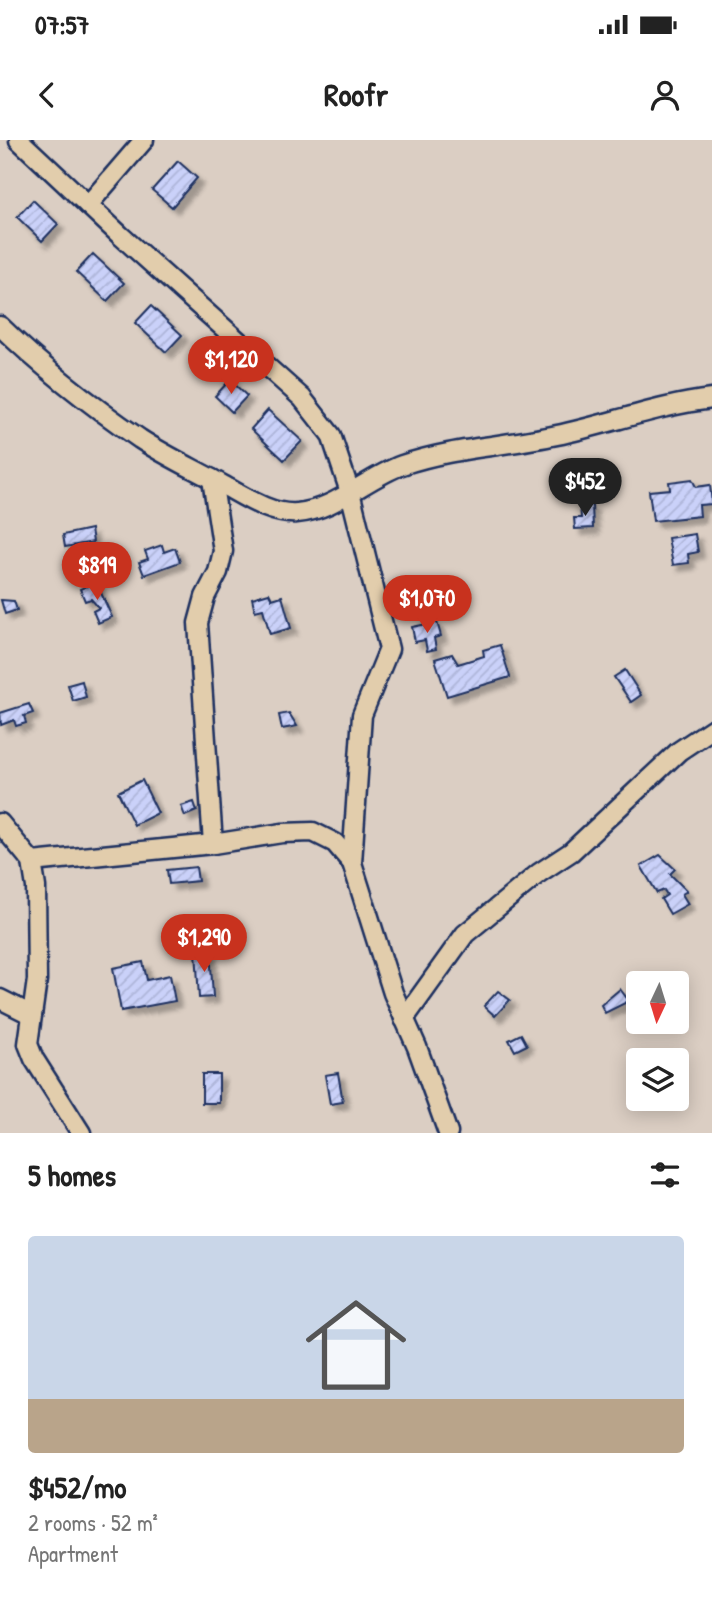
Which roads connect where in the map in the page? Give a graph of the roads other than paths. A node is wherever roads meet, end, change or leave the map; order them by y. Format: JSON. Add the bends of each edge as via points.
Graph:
{"nodes":[{"id":1,"x":19,"y":140,"type":"edge"},
{"id":2,"x":144,"y":140,"type":"edge"},
{"id":3,"x":88,"y":205,"type":"junction"},
{"id":4,"x":1,"y":330,"type":"edge"},
{"id":5,"x":712,"y":399,"type":"edge"},
{"id":6,"x":212,"y":479,"type":"junction"},
{"id":7,"x":350,"y":492,"type":"junction"},
{"id":8,"x":712,"y":729,"type":"edge"},
{"id":9,"x":0,"y":823,"type":"edge"},
{"id":10,"x":213,"y":844,"type":"junction"},
{"id":11,"x":32,"y":862,"type":"junction"},
{"id":12,"x":352,"y":863,"type":"junction"},
{"id":13,"x":0,"y":999,"type":"edge"},
{"id":14,"x":32,"y":1015,"type":"junction"},
{"id":15,"x":404,"y":1019,"type":"junction"},
{"id":16,"x":81,"y":1133,"type":"edge"},
{"id":17,"x":447,"y":1133,"type":"edge"}],
"edges":[{"from":1,"to":3,"type":"street"},
{"from":2,"to":3,"type":"street"},
{"from":3,"to":7,"type":"street","via":[[302,398],[331,435]]},
{"from":4,"to":6,"type":"street","via":[[142,440]]},
{"from":5,"to":7,"type":"street","via":[[404,464]]},
{"from":6,"to":7,"type":"street","via":[[282,513],[331,504]]},
{"from":6,"to":10,"type":"street","via":[[223,551],[198,623]]},
{"from":7,"to":12,"type":"street","via":[[389,649],[362,715]]},
{"from":8,"to":15,"type":"street","via":[[680,751],[571,852],[538,873],[465,934]]},
{"from":9,"to":11,"type":"street"},
{"from":10,"to":11,"type":"street"},
{"from":10,"to":12,"type":"street","via":[[313,832],[335,843]]},
{"from":11,"to":14,"type":"street","via":[[37,980]]},
{"from":12,"to":15,"type":"street"},
{"from":13,"to":14,"type":"street"},
{"from":14,"to":16,"type":"street","via":[[28,1044],[34,1059]]},
{"from":15,"to":17,"type":"street"}]}
